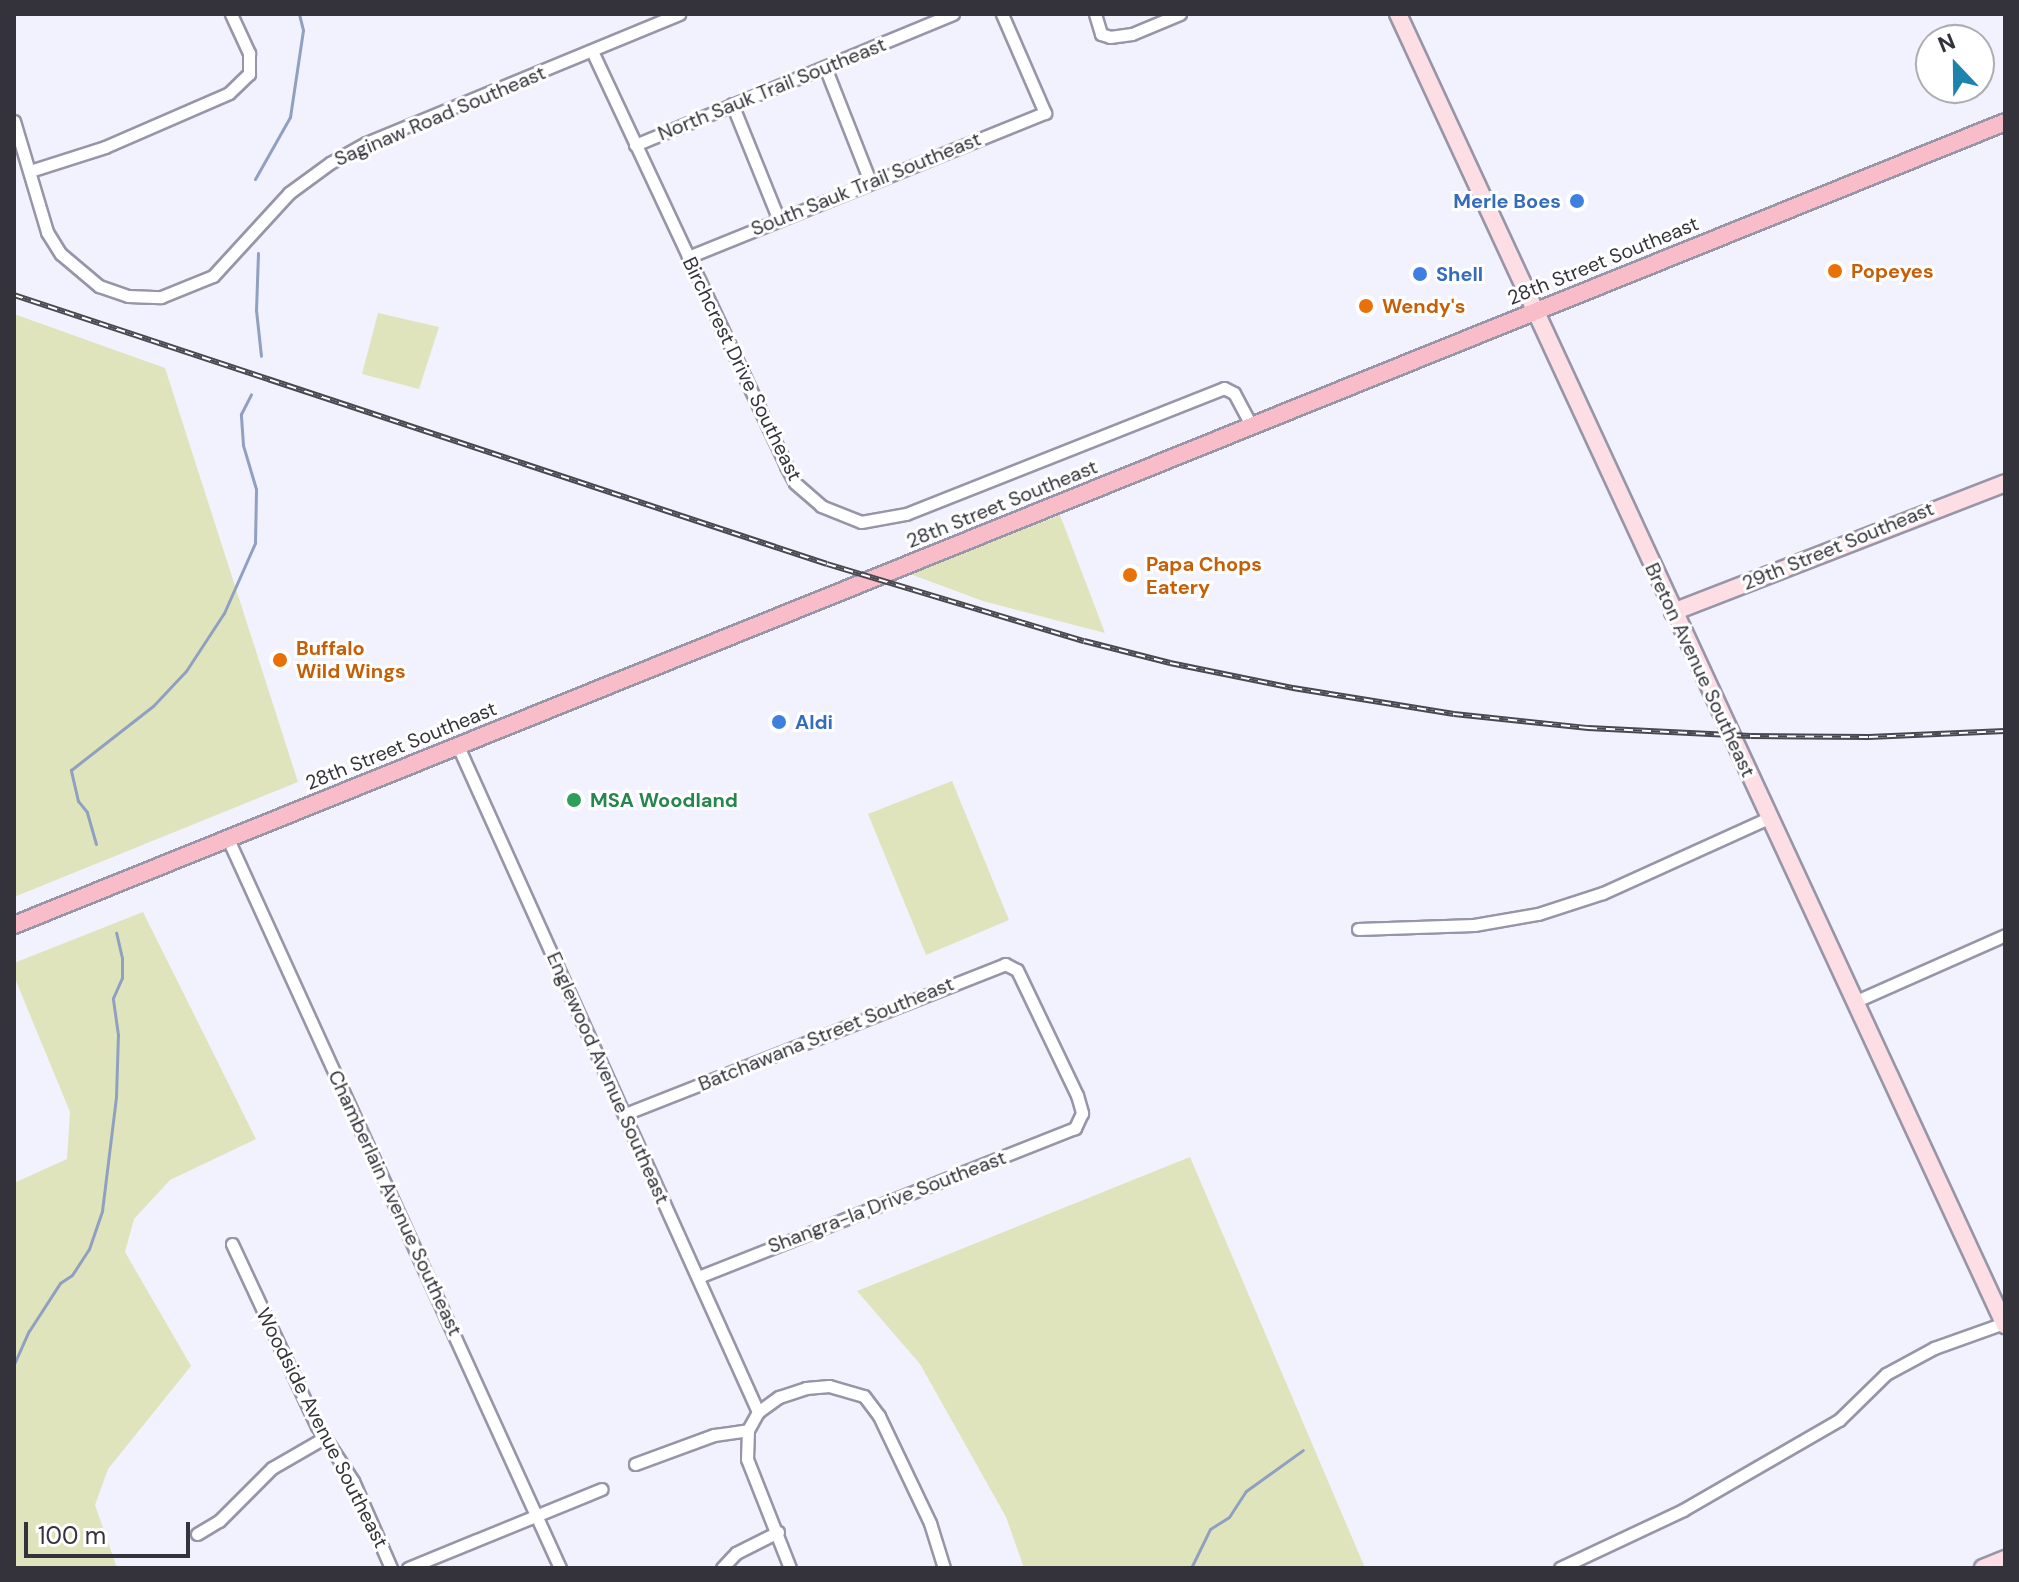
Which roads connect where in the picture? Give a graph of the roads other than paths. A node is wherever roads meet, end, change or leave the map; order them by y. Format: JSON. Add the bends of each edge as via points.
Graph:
{"nodes":[{"id":1,"x":231,"y":14,"type":"edge"},
{"id":2,"x":679,"y":14,"type":"edge"},
{"id":3,"x":953,"y":14,"type":"edge"},
{"id":4,"x":1002,"y":14,"type":"edge"},
{"id":5,"x":1095,"y":14,"type":"edge"},
{"id":6,"x":1398,"y":14,"type":"edge"},
{"id":7,"x":1175,"y":16,"type":"edge"},
{"id":8,"x":592,"y":51,"type":"junction"},
{"id":9,"x":825,"y":67,"type":"junction"},
{"id":10,"x":732,"y":104,"type":"junction"},
{"id":11,"x":14,"y":121,"type":"edge"},
{"id":12,"x":2005,"y":122,"type":"edge"},
{"id":13,"x":635,"y":145,"type":"junction"},
{"id":14,"x":30,"y":171,"type":"junction"},
{"id":15,"x":870,"y":181,"type":"junction"},
{"id":16,"x":778,"y":218,"type":"junction"},
{"id":17,"x":688,"y":257,"type":"junction"},
{"id":18,"x":1533,"y":310,"type":"junction"},
{"id":19,"x":1251,"y":425,"type":"junction"},
{"id":20,"x":2005,"y":483,"type":"edge"},
{"id":21,"x":1673,"y":612,"type":"junction"},
{"id":22,"x":457,"y":744,"type":"junction"},
{"id":23,"x":1768,"y":818,"type":"junction"},
{"id":24,"x":228,"y":839,"type":"junction"},
{"id":25,"x":14,"y":925,"type":"edge"},
{"id":26,"x":1358,"y":929,"type":"dead end"},
{"id":27,"x":2005,"y":935,"type":"edge"},
{"id":28,"x":1854,"y":1002,"type":"junction"},
{"id":29,"x":625,"y":1114,"type":"junction"},
{"id":30,"x":1075,"y":1128,"type":"joint"},
{"id":31,"x":232,"y":1244,"type":"dead end"},
{"id":32,"x":699,"y":1277,"type":"junction"},
{"id":33,"x":2004,"y":1324,"type":"edge"},
{"id":34,"x":758,"y":1412,"type":"junction"},
{"id":35,"x":748,"y":1430,"type":"junction"},
{"id":36,"x":324,"y":1438,"type":"junction"},
{"id":37,"x":635,"y":1464,"type":"dead end"},
{"id":38,"x":602,"y":1489,"type":"dead end"},
{"id":39,"x":538,"y":1515,"type":"junction"},
{"id":40,"x":778,"y":1532,"type":"junction"},
{"id":41,"x":197,"y":1534,"type":"dead end"},
{"id":42,"x":2005,"y":1559,"type":"edge"},
{"id":43,"x":391,"y":1568,"type":"edge"},
{"id":44,"x":408,"y":1568,"type":"edge"},
{"id":45,"x":560,"y":1568,"type":"edge"},
{"id":46,"x":722,"y":1568,"type":"edge"},
{"id":47,"x":790,"y":1568,"type":"edge"},
{"id":48,"x":944,"y":1568,"type":"edge"},
{"id":49,"x":1560,"y":1568,"type":"edge"},
{"id":50,"x":1983,"y":1568,"type":"edge"}],
"edges":[{"from":1,"to":14,"type":"street","via":[[249,53],[249,74],[229,93],[105,147]]},
{"from":2,"to":8,"type":"street","name":"Saginaw Road Southeast"},
{"from":3,"to":9,"type":"street","name":"North Sauk Trail Southeast"},
{"from":4,"to":15,"type":"street","name":"South Sauk Trail Southeast","via":[[1045,113]]},
{"from":5,"to":7,"type":"street","via":[[1101,34],[1110,37]]},
{"from":6,"to":18,"type":"main road","name":"Breton Avenue Southeast"},
{"from":8,"to":13,"type":"street","name":"Birchcrest Drive Southeast"},
{"from":8,"to":14,"type":"street","name":"Saginaw Road Southeast","via":[[366,143],[330,163],[289,193],[213,276],[175,294],[128,296],[99,286],[75,269],[47,232]]},
{"from":9,"to":10,"type":"street","name":"North Sauk Trail Southeast"},
{"from":9,"to":15,"type":"street"},
{"from":10,"to":13,"type":"street","name":"North Sauk Trail Southeast"},
{"from":10,"to":16,"type":"street"},
{"from":11,"to":14,"type":"street","name":"Saginaw Road Southeast"},
{"from":12,"to":18,"type":"main road","name":"28th Street Southeast"},
{"from":13,"to":17,"type":"street","name":"Birchcrest Drive Southeast"},
{"from":15,"to":16,"type":"street","name":"South Sauk Trail Southeast"},
{"from":16,"to":17,"type":"street","name":"South Sauk Trail Southeast"},
{"from":17,"to":19,"type":"street","name":"Birchcrest Drive Southeast","via":[[795,483],[821,506],[847,519],[877,521],[906,514],[1224,388],[1234,393]]},
{"from":18,"to":19,"type":"main road","name":"28th Street Southeast"},
{"from":18,"to":21,"type":"main road","name":"Breton Avenue Southeast"},
{"from":19,"to":22,"type":"main road","name":"28th Street Southeast"},
{"from":20,"to":21,"type":"main road","name":"29th Street Southeast"},
{"from":21,"to":23,"type":"main road","name":"Breton Avenue Southeast"},
{"from":22,"to":24,"type":"main road","name":"28th Street Southeast"},
{"from":22,"to":29,"type":"street","name":"Englewood Avenue Southeast"},
{"from":23,"to":26,"type":"street","via":[[1603,893],[1538,914],[1474,925]]},
{"from":23,"to":28,"type":"main road","name":"Breton Avenue Southeast"},
{"from":24,"to":25,"type":"main road","name":"28th Street Southeast"},
{"from":24,"to":39,"type":"street","name":"Chamberlain Avenue Southeast"},
{"from":27,"to":28,"type":"street"},
{"from":28,"to":33,"type":"main road","name":"Breton Avenue Southeast"},
{"from":29,"to":30,"type":"street","name":"Batchawana Street Southeast","via":[[993,967],[1011,966],[1077,1095],[1082,1113]]},
{"from":29,"to":32,"type":"street","name":"Englewood Avenue Southeast"},
{"from":30,"to":32,"type":"street","name":"Shangra-la Drive Southeast"},
{"from":31,"to":36,"type":"street","name":"Woodside Avenue Southeast"},
{"from":32,"to":34,"type":"street","name":"Englewood Avenue Southeast"},
{"from":33,"to":49,"type":"street","via":[[1934,1348],[1886,1374],[1839,1420],[1683,1510]]},
{"from":34,"to":35,"type":"street"},
{"from":34,"to":48,"type":"street","via":[[779,1397],[806,1388],[847,1388],[864,1396],[917,1495]]},
{"from":35,"to":37,"type":"street","via":[[714,1435]]},
{"from":35,"to":40,"type":"street","via":[[747,1459]]},
{"from":36,"to":41,"type":"street","via":[[272,1468],[219,1521]]},
{"from":36,"to":43,"type":"street","name":"Woodside Avenue Southeast","via":[[353,1481]]},
{"from":38,"to":39,"type":"street"},
{"from":39,"to":44,"type":"street"},
{"from":39,"to":45,"type":"street","name":"Chamberlain Avenue Southeast"},
{"from":40,"to":46,"type":"street","via":[[736,1553]]},
{"from":40,"to":47,"type":"street"},
{"from":42,"to":50,"type":"main road"}]}
